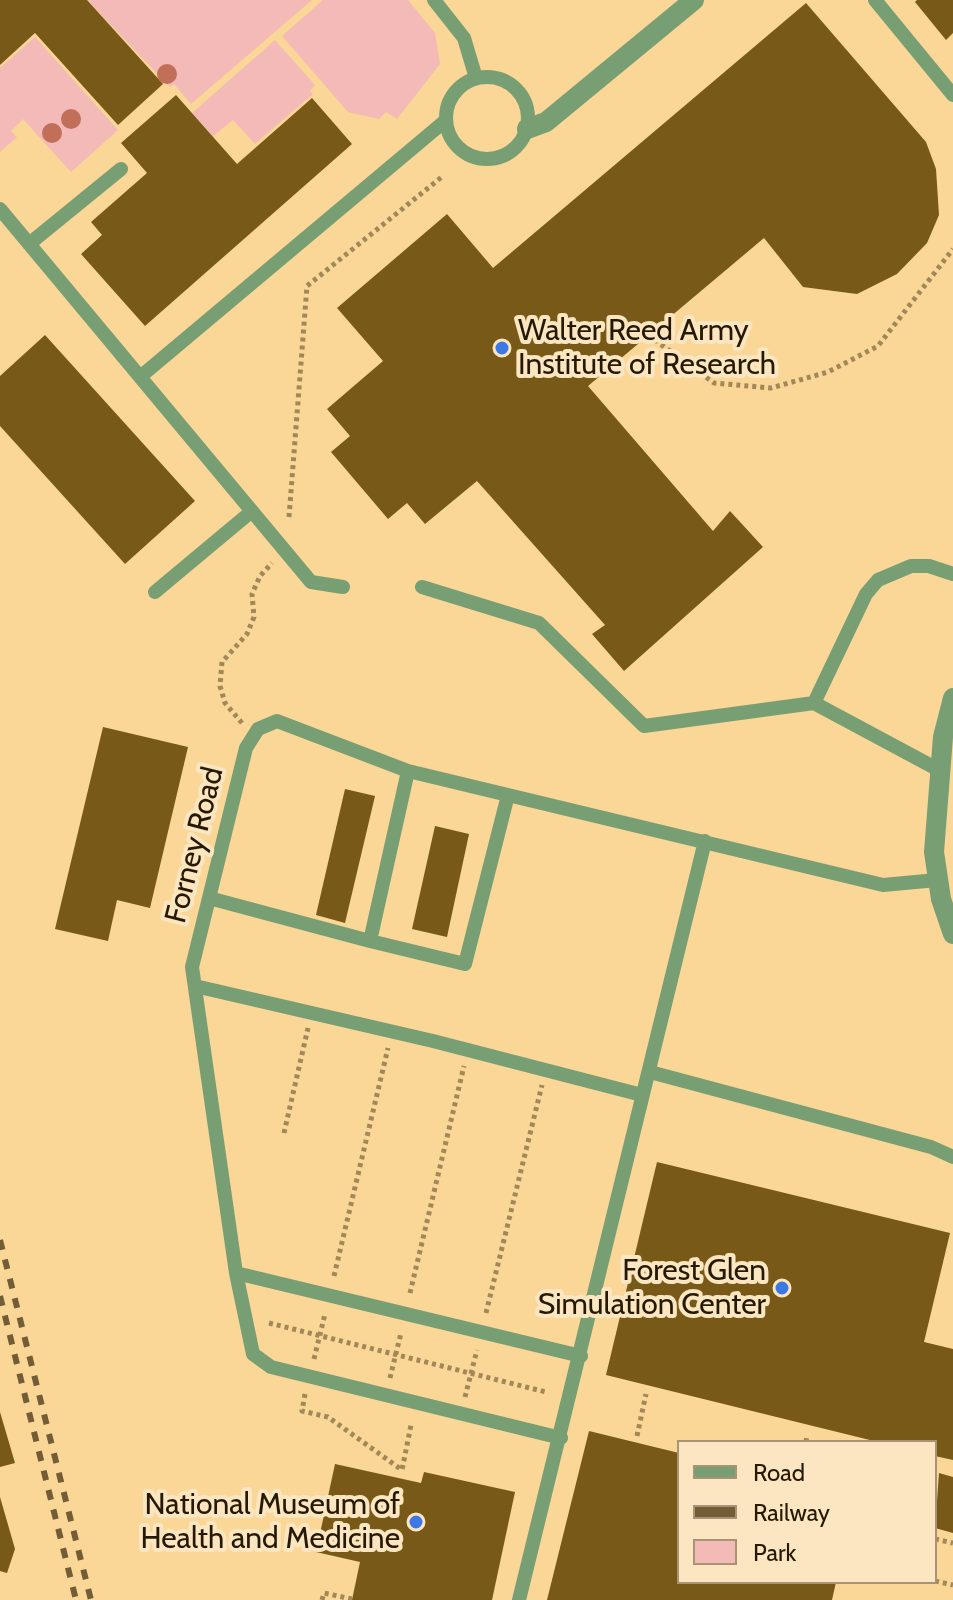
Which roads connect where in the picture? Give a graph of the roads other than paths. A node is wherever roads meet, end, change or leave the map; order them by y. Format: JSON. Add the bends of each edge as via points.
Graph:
{"nodes":[{"id":1,"x":434,"y":0,"type":"edge"},
{"id":2,"x":694,"y":0,"type":"edge"},
{"id":3,"x":875,"y":0,"type":"edge"},
{"id":4,"x":476,"y":78,"type":"junction"},
{"id":5,"x":953,"y":95,"type":"edge"},
{"id":6,"x":445,"y":121,"type":"junction"},
{"id":7,"x":527,"y":129,"type":"junction"},
{"id":8,"x":121,"y":169,"type":"dead end"},
{"id":9,"x":0,"y":209,"type":"edge"},
{"id":10,"x":29,"y":244,"type":"junction"},
{"id":11,"x":140,"y":377,"type":"junction"},
{"id":12,"x":252,"y":511,"type":"junction"},
{"id":13,"x":953,"y":574,"type":"edge"},
{"id":14,"x":343,"y":587,"type":"dead end"},
{"id":15,"x":422,"y":587,"type":"dead end"},
{"id":16,"x":155,"y":592,"type":"dead end"},
{"id":17,"x":953,"y":698,"type":"edge"},
{"id":18,"x":814,"y":703,"type":"junction"},
{"id":19,"x":939,"y":770,"type":"junction"},
{"id":20,"x":408,"y":771,"type":"junction"},
{"id":21,"x":508,"y":795,"type":"junction"},
{"id":22,"x":705,"y":841,"type":"junction"},
{"id":23,"x":937,"y":880,"type":"junction"},
{"id":24,"x":209,"y":898,"type":"junction"},
{"id":25,"x":953,"y":934,"type":"edge"},
{"id":26,"x":370,"y":941,"type":"junction"},
{"id":27,"x":195,"y":986,"type":"junction"},
{"id":28,"x":650,"y":1072,"type":"junction"},
{"id":29,"x":642,"y":1095,"type":"junction"},
{"id":30,"x":953,"y":1157,"type":"edge"},
{"id":31,"x":236,"y":1273,"type":"junction"},
{"id":32,"x":581,"y":1356,"type":"junction"},
{"id":33,"x":561,"y":1438,"type":"junction"},
{"id":34,"x":519,"y":1600,"type":"edge"}],
"edges":[{"from":1,"to":4,"type":"lane","via":[[464,38]]},
{"from":2,"to":7,"type":"street","via":[[546,122]]},
{"from":3,"to":5,"type":"lane"},
{"from":4,"to":6,"type":"lane","via":[[451,96]]},
{"from":4,"to":7,"type":"lane","via":[[497,78],[519,92],[526,103]]},
{"from":6,"to":7,"type":"lane","via":[[455,145],[476,159],[502,157],[514,150]]},
{"from":6,"to":11,"type":"lane"},
{"from":8,"to":10,"type":"lane"},
{"from":9,"to":10,"type":"lane"},
{"from":10,"to":11,"type":"lane"},
{"from":11,"to":12,"type":"lane"},
{"from":12,"to":14,"type":"lane","via":[[311,582]]},
{"from":12,"to":16,"type":"lane"},
{"from":13,"to":18,"type":"lane","via":[[911,566],[878,580],[866,594]]},
{"from":15,"to":18,"type":"lane","via":[[539,623],[644,726]]},
{"from":17,"to":19,"type":"street"},
{"from":18,"to":19,"type":"lane"},
{"from":19,"to":23,"type":"street"},
{"from":20,"to":21,"type":"lane","name":"Forney Road"},
{"from":20,"to":24,"type":"lane","name":"Forney Road","via":[[277,721],[258,729],[246,748]]},
{"from":20,"to":26,"type":"lane"},
{"from":21,"to":22,"type":"lane","name":"Forney Road"},
{"from":21,"to":26,"type":"lane","via":[[465,964]]},
{"from":22,"to":23,"type":"lane","name":"Forney Road","via":[[883,885]]},
{"from":22,"to":28,"type":"lane"},
{"from":23,"to":25,"type":"street"},
{"from":24,"to":26,"type":"lane"},
{"from":24,"to":27,"type":"lane","name":"Forney Road","via":[[192,967]]},
{"from":27,"to":29,"type":"lane"},
{"from":27,"to":31,"type":"lane","name":"Forney Road"},
{"from":28,"to":29,"type":"lane"},
{"from":28,"to":30,"type":"lane"},
{"from":29,"to":32,"type":"lane"},
{"from":31,"to":32,"type":"lane"},
{"from":31,"to":33,"type":"lane","name":"Forney Road","via":[[253,1354],[271,1367]]},
{"from":32,"to":33,"type":"lane"},
{"from":33,"to":34,"type":"lane"}]}
